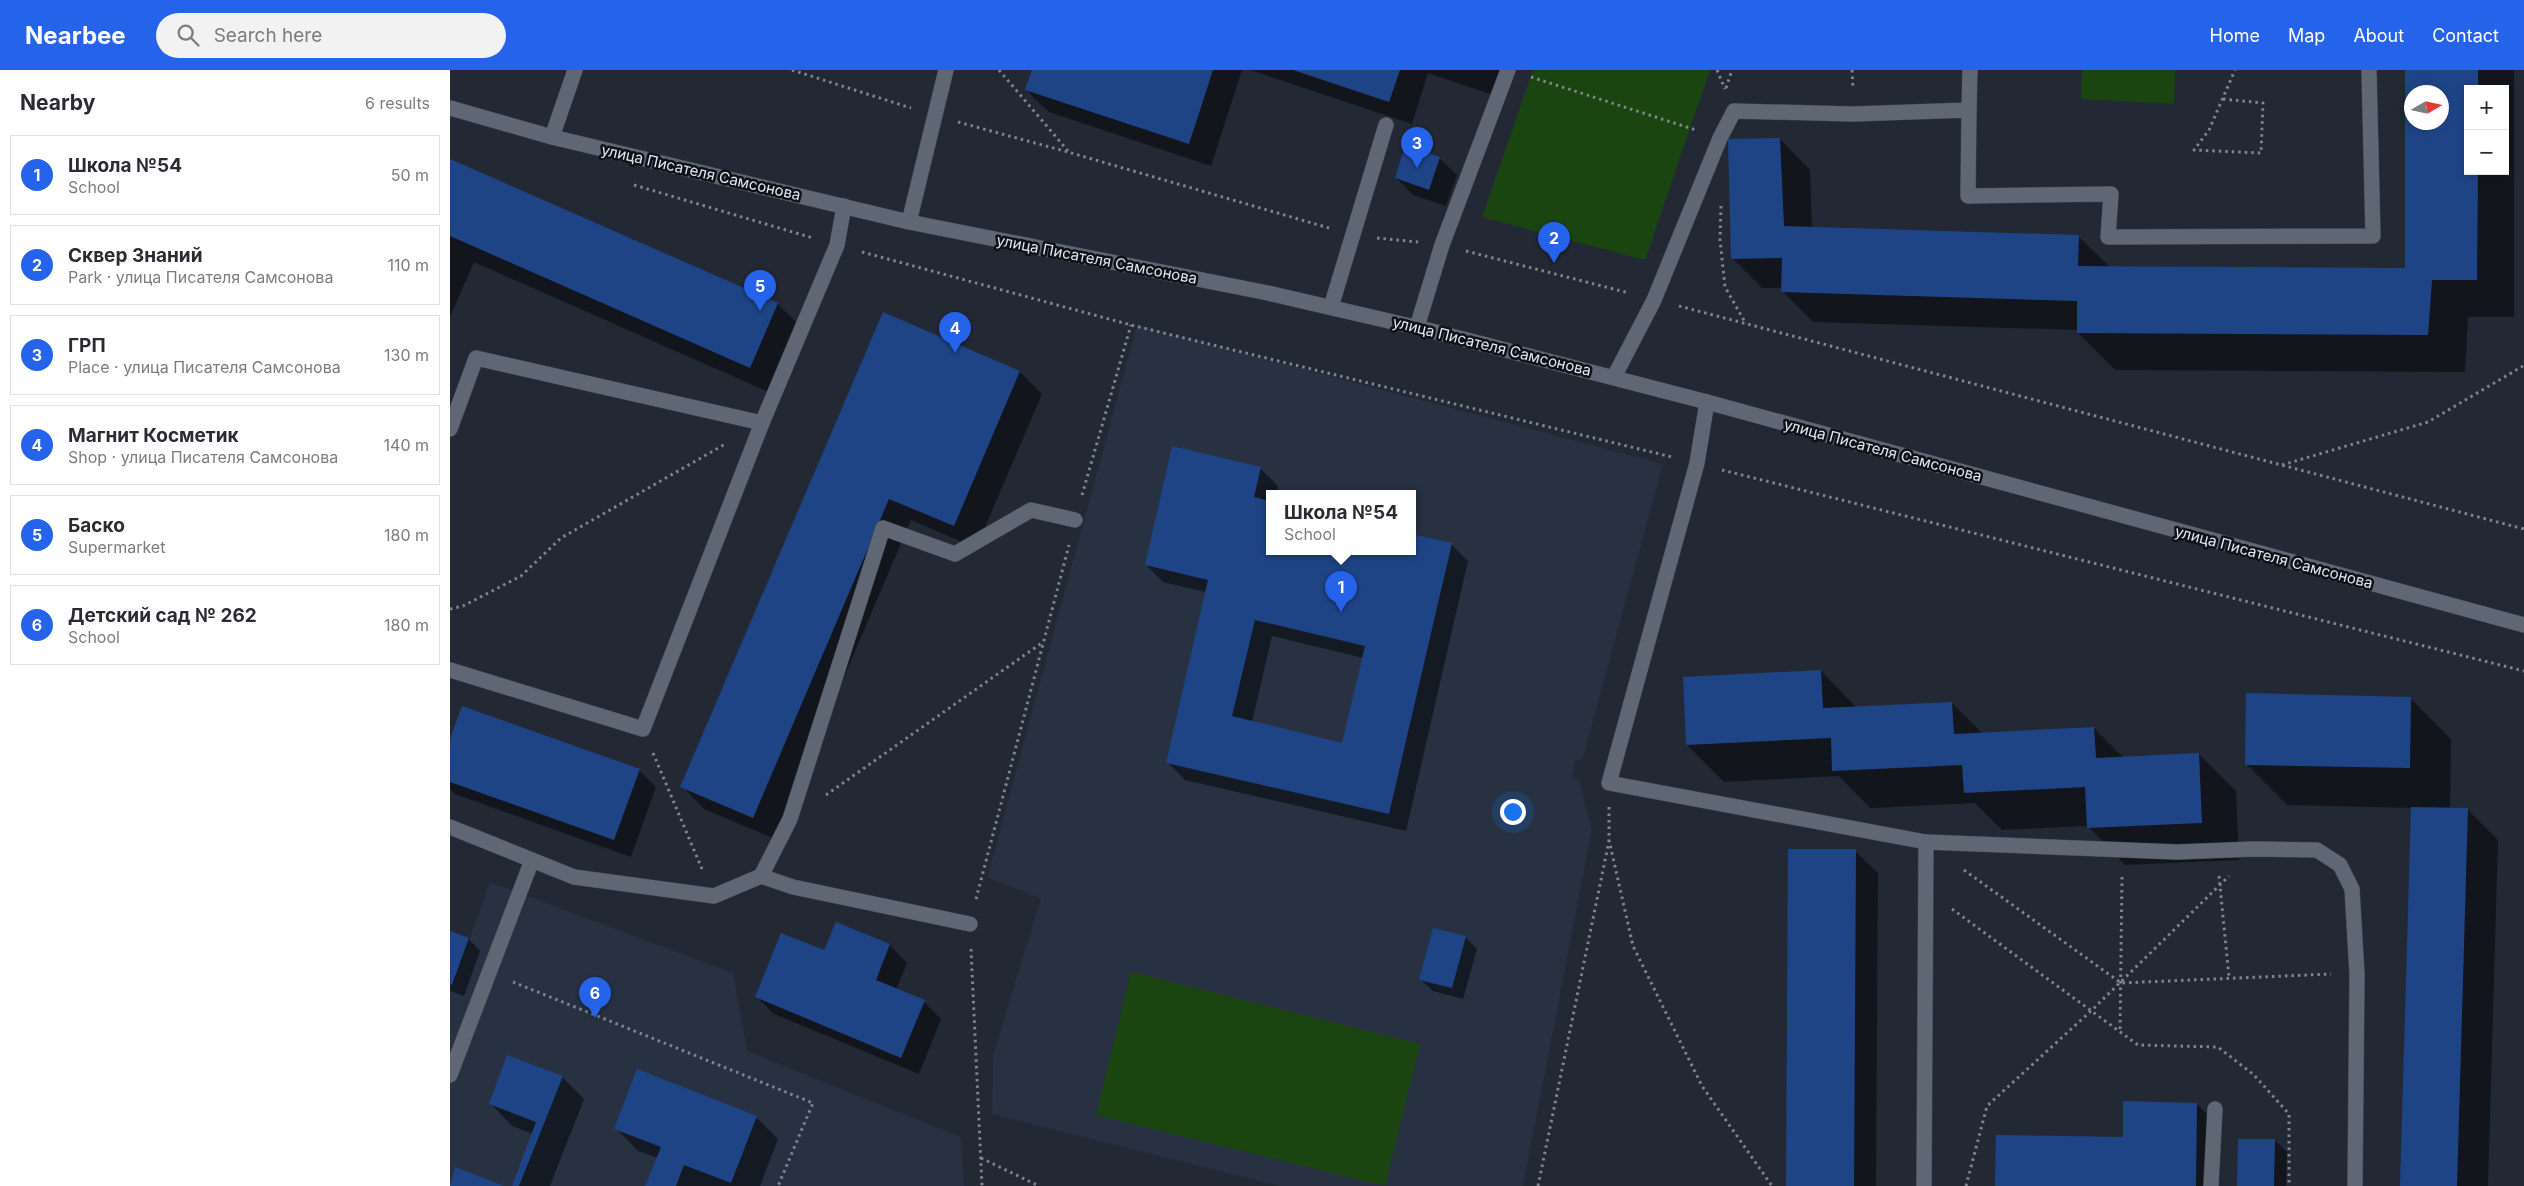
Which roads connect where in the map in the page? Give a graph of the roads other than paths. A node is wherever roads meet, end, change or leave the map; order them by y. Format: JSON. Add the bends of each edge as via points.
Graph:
{"nodes":[{"id":1,"x":574,"y":70,"type":"edge"},
{"id":2,"x":946,"y":70,"type":"edge"},
{"id":3,"x":1508,"y":70,"type":"edge"},
{"id":4,"x":1970,"y":70,"type":"edge"},
{"id":5,"x":2369,"y":70,"type":"edge"},
{"id":6,"x":450,"y":108,"type":"edge"},
{"id":7,"x":1969,"y":110,"type":"junction"},
{"id":8,"x":1386,"y":125,"type":"dead end"},
{"id":9,"x":552,"y":137,"type":"junction"},
{"id":10,"x":844,"y":206,"type":"junction"},
{"id":11,"x":909,"y":222,"type":"junction"},
{"id":12,"x":1331,"y":307,"type":"junction"},
{"id":13,"x":1417,"y":327,"type":"junction"},
{"id":14,"x":1614,"y":377,"type":"junction"},
{"id":15,"x":1706,"y":402,"type":"junction"},
{"id":16,"x":762,"y":423,"type":"junction"},
{"id":17,"x":450,"y":429,"type":"edge"},
{"id":18,"x":1075,"y":520,"type":"road end"},
{"id":19,"x":2524,"y":626,"type":"edge"},
{"id":20,"x":450,"y":670,"type":"edge"},
{"id":21,"x":450,"y":827,"type":"edge"},
{"id":22,"x":1926,"y":842,"type":"junction"},
{"id":23,"x":532,"y":860,"type":"junction"},
{"id":24,"x":761,"y":876,"type":"junction"},
{"id":25,"x":970,"y":924,"type":"road end"},
{"id":26,"x":450,"y":1075,"type":"edge"},
{"id":27,"x":2215,"y":1109,"type":"dead end"},
{"id":28,"x":1924,"y":1186,"type":"edge"},
{"id":29,"x":2211,"y":1186,"type":"edge"},
{"id":30,"x":2355,"y":1186,"type":"edge"}],
"edges":[{"from":1,"to":9,"type":"street"},
{"from":2,"to":11,"type":"street"},
{"from":3,"to":13,"type":"street","via":[[1442,245]]},
{"from":4,"to":7,"type":"street"},
{"from":5,"to":7,"type":"street","via":[[2373,236],[2108,237],[2111,194],[1968,196]]},
{"from":6,"to":9,"type":"street","name":"улица Писателя Самсонова"},
{"from":7,"to":14,"type":"street","via":[[1853,114],[1734,111],[1654,300]]},
{"from":8,"to":12,"type":"street"},
{"from":9,"to":10,"type":"street","name":"улица Писателя Самсонова"},
{"from":10,"to":11,"type":"street","name":"улица Писателя Самсонова"},
{"from":10,"to":16,"type":"street","via":[[837,245]]},
{"from":11,"to":12,"type":"street","name":"улица Писателя Самсонова"},
{"from":12,"to":13,"type":"street","name":"улица Писателя Самсонова"},
{"from":13,"to":14,"type":"street","name":"улица Писателя Самсонова"},
{"from":14,"to":15,"type":"street","name":"улица Писателя Самсонова"},
{"from":15,"to":19,"type":"street","name":"улица Писателя Самсонова"},
{"from":15,"to":22,"type":"street","via":[[1697,463],[1609,783]]},
{"from":16,"to":17,"type":"street","via":[[476,358]]},
{"from":16,"to":20,"type":"street","via":[[642,729]]},
{"from":18,"to":24,"type":"street","via":[[1032,510],[955,554],[883,528],[790,819]]},
{"from":21,"to":23,"type":"street"},
{"from":22,"to":28,"type":"street"},
{"from":22,"to":30,"type":"street","via":[[2122,849],[2316,850],[2340,865],[2352,889],[2357,974]]},
{"from":23,"to":24,"type":"street","via":[[574,877],[714,896]]},
{"from":23,"to":26,"type":"street"},
{"from":24,"to":25,"type":"street","via":[[793,887]]},
{"from":27,"to":29,"type":"street"}]}
